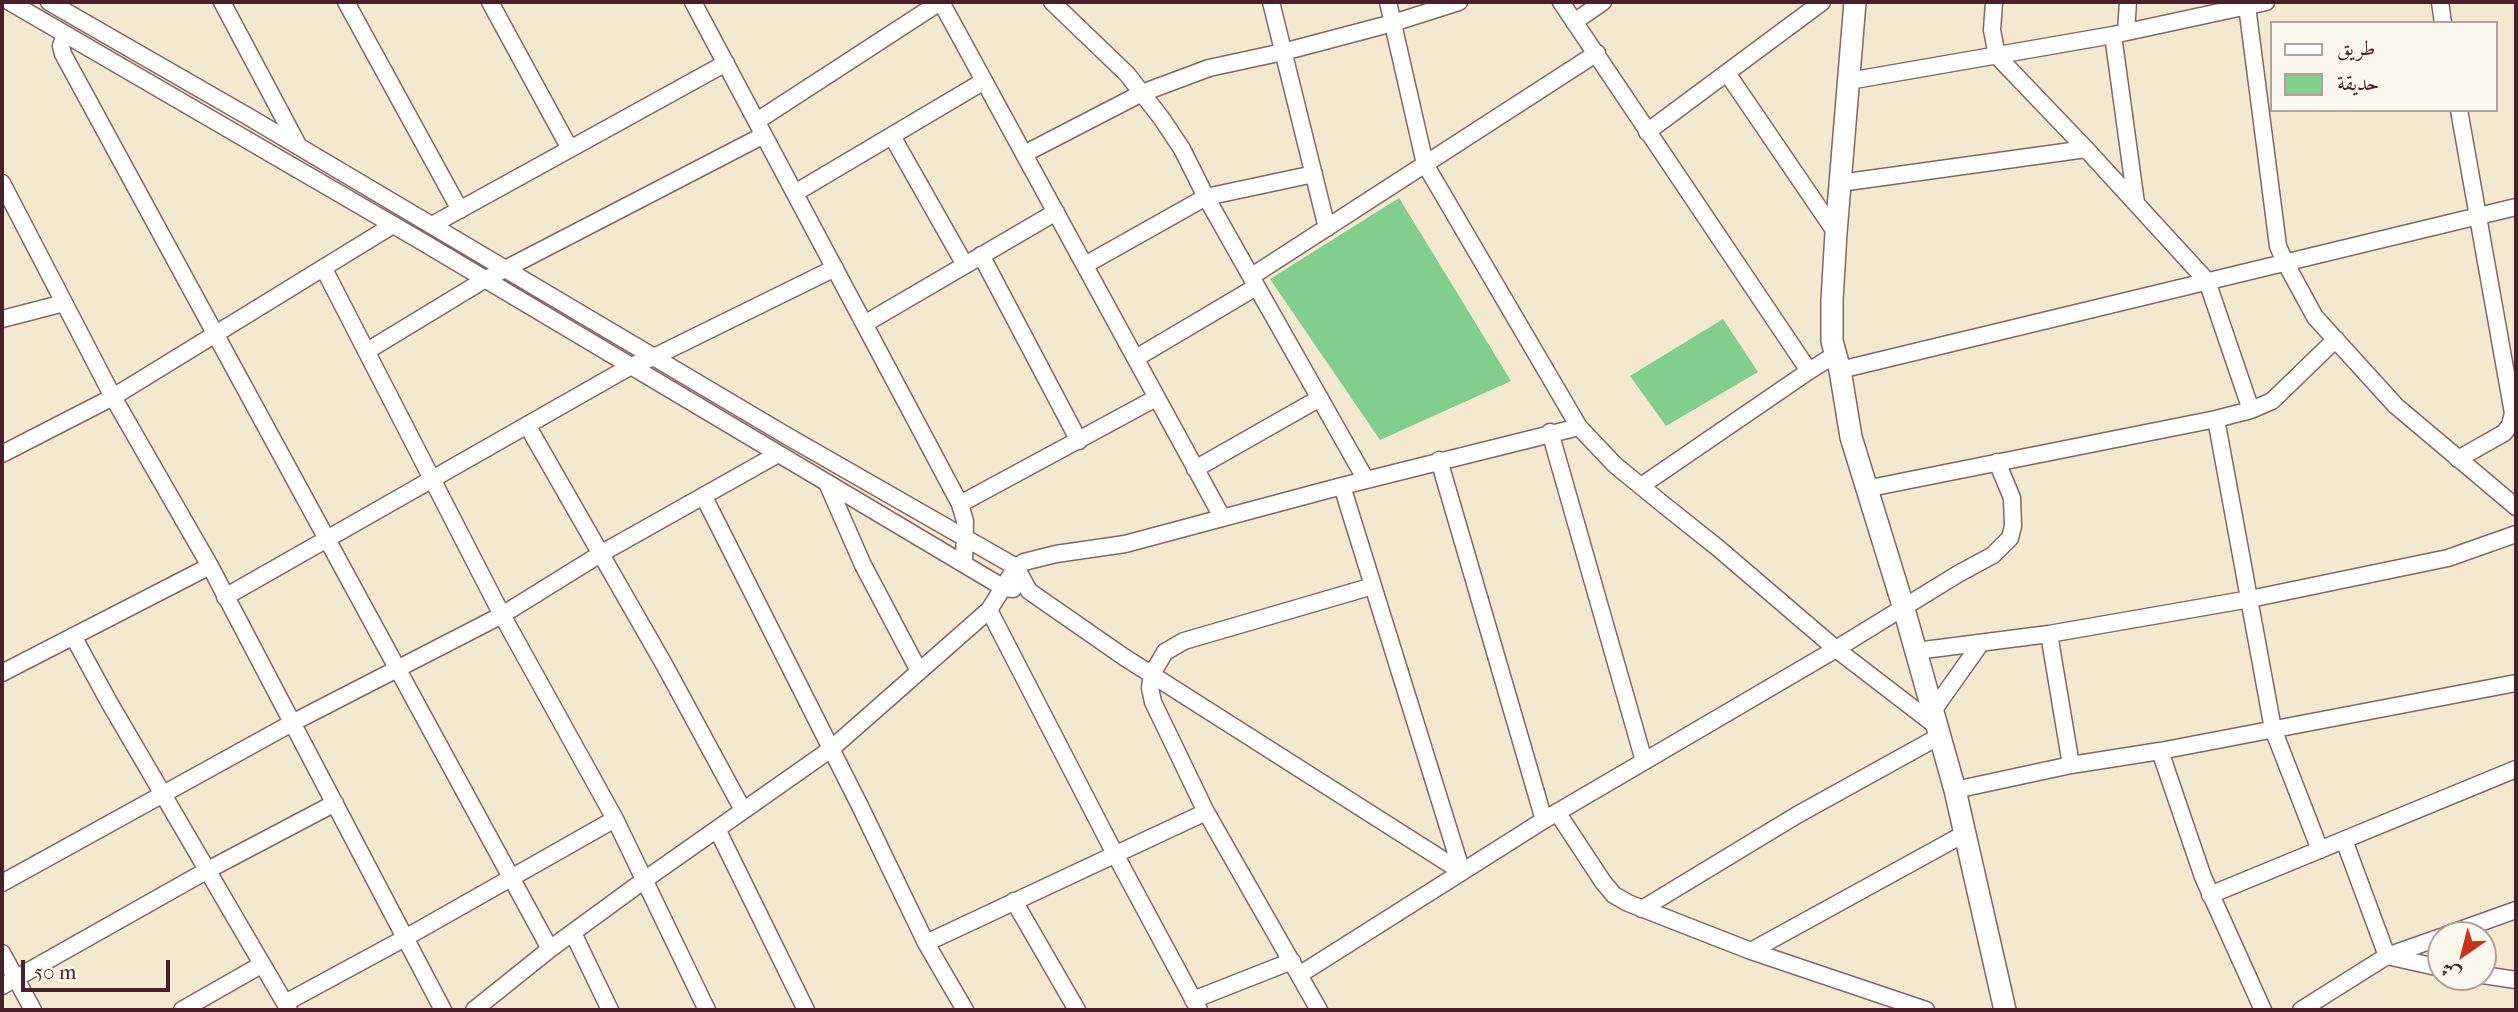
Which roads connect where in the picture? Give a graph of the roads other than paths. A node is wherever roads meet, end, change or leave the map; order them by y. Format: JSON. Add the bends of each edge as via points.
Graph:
{"nodes":[{"id":1,"x":10,"y":2,"type":"edge"},
{"id":2,"x":49,"y":2,"type":"edge"},
{"id":3,"x":222,"y":2,"type":"edge"},
{"id":4,"x":346,"y":2,"type":"edge"},
{"id":5,"x":490,"y":2,"type":"edge"},
{"id":6,"x":693,"y":2,"type":"edge"},
{"id":7,"x":940,"y":2,"type":"edge"},
{"id":8,"x":1052,"y":2,"type":"edge"},
{"id":9,"x":1271,"y":2,"type":"edge"},
{"id":10,"x":1388,"y":2,"type":"edge"},
{"id":11,"x":1460,"y":2,"type":"edge"},
{"id":12,"x":1561,"y":2,"type":"edge"},
{"id":13,"x":1603,"y":2,"type":"edge"},
{"id":14,"x":1822,"y":2,"type":"edge"},
{"id":15,"x":1855,"y":2,"type":"edge"},
{"id":16,"x":1994,"y":2,"type":"edge"},
{"id":17,"x":2128,"y":2,"type":"edge"},
{"id":18,"x":2266,"y":2,"type":"edge"},
{"id":19,"x":2440,"y":2,"type":"edge"},
{"id":20,"x":2247,"y":6,"type":"junction"},
{"id":21,"x":2443,"y":21,"type":"edge"},
{"id":22,"x":1574,"y":22,"type":"junction"},
{"id":23,"x":1393,"y":23,"type":"junction"},
{"id":24,"x":2119,"y":33,"type":"junction"},
{"id":25,"x":65,"y":34,"type":"junction"},
{"id":26,"x":1283,"y":52,"type":"junction"},
{"id":27,"x":1597,"y":53,"type":"junction"},
{"id":28,"x":1997,"y":56,"type":"junction"},
{"id":29,"x":726,"y":63,"type":"junction"},
{"id":30,"x":1727,"y":73,"type":"junction"},
{"id":31,"x":984,"y":81,"type":"junction"},
{"id":32,"x":1849,"y":81,"type":"junction"},
{"id":33,"x":1142,"y":93,"type":"junction"},
{"id":34,"x":2459,"y":112,"type":"edge"},
{"id":35,"x":760,"y":128,"type":"junction"},
{"id":36,"x":1647,"y":132,"type":"junction"},
{"id":37,"x":892,"y":136,"type":"junction"},
{"id":38,"x":298,"y":147,"type":"junction"},
{"id":39,"x":570,"y":149,"type":"junction"},
{"id":40,"x":2086,"y":149,"type":"junction"},
{"id":41,"x":1024,"y":153,"type":"junction"},
{"id":42,"x":1425,"y":164,"type":"junction"},
{"id":43,"x":1314,"y":174,"type":"junction"},
{"id":44,"x":317,"y":180,"type":"junction"},
{"id":45,"x":2,"y":183,"type":"edge"},
{"id":46,"x":1840,"y":183,"type":"junction"},
{"id":47,"x":795,"y":192,"type":"junction"},
{"id":48,"x":1206,"y":197,"type":"junction"},
{"id":49,"x":2136,"y":203,"type":"junction"},
{"id":50,"x":2516,"y":207,"type":"edge"},
{"id":51,"x":460,"y":210,"type":"junction"},
{"id":52,"x":1056,"y":212,"type":"junction"},
{"id":53,"x":2477,"y":216,"type":"junction"},
{"id":54,"x":393,"y":225,"type":"junction"},
{"id":55,"x":432,"y":225,"type":"junction"},
{"id":56,"x":1327,"y":228,"type":"junction"},
{"id":57,"x":1836,"y":233,"type":"junction"},
{"id":58,"x":981,"y":255,"type":"junction"},
{"id":59,"x":2285,"y":262,"type":"junction"},
{"id":60,"x":965,"y":265,"type":"junction"},
{"id":61,"x":1084,"y":265,"type":"junction"},
{"id":62,"x":835,"y":268,"type":"junction"},
{"id":63,"x":324,"y":269,"type":"junction"},
{"id":64,"x":505,"y":269,"type":"junction"},
{"id":65,"x":484,"y":280,"type":"junction"},
{"id":66,"x":1254,"y":281,"type":"junction"},
{"id":67,"x":2207,"y":281,"type":"junction"},
{"id":68,"x":64,"y":303,"type":"junction"},
{"id":69,"x":2,"y":319,"type":"edge"},
{"id":70,"x":866,"y":323,"type":"junction"},
{"id":71,"x":215,"y":335,"type":"junction"},
{"id":72,"x":2336,"y":339,"type":"junction"},
{"id":73,"x":367,"y":351,"type":"junction"},
{"id":74,"x":654,"y":357,"type":"junction"},
{"id":75,"x":1136,"y":358,"type":"junction"},
{"id":76,"x":1838,"y":362,"type":"junction"},
{"id":77,"x":631,"y":366,"type":"junction"},
{"id":78,"x":1809,"y":372,"type":"junction"},
{"id":79,"x":113,"y":397,"type":"junction"},
{"id":80,"x":1156,"y":398,"type":"junction"},
{"id":81,"x":1320,"y":398,"type":"junction"},
{"id":82,"x":2251,"y":410,"type":"junction"},
{"id":83,"x":2216,"y":419,"type":"junction"},
{"id":84,"x":527,"y":425,"type":"junction"},
{"id":85,"x":1579,"y":426,"type":"junction"},
{"id":86,"x":1550,"y":432,"type":"junction"},
{"id":87,"x":1079,"y":440,"type":"junction"},
{"id":88,"x":2,"y":454,"type":"edge"},
{"id":89,"x":778,"y":454,"type":"junction"},
{"id":90,"x":2458,"y":459,"type":"junction"},
{"id":91,"x":1439,"y":460,"type":"junction"},
{"id":92,"x":1997,"y":462,"type":"junction"},
{"id":93,"x":1195,"y":468,"type":"junction"},
{"id":94,"x":432,"y":479,"type":"junction"},
{"id":95,"x":1366,"y":480,"type":"junction"},
{"id":96,"x":827,"y":483,"type":"junction"},
{"id":97,"x":1342,"y":485,"type":"junction"},
{"id":98,"x":1641,"y":486,"type":"junction"},
{"id":99,"x":1865,"y":489,"type":"junction"},
{"id":100,"x":704,"y":497,"type":"junction"},
{"id":101,"x":960,"y":504,"type":"junction"},
{"id":102,"x":2516,"y":507,"type":"edge"},
{"id":103,"x":1222,"y":517,"type":"junction"},
{"id":104,"x":2516,"y":534,"type":"edge"},
{"id":105,"x":965,"y":537,"type":"junction"},
{"id":106,"x":325,"y":539,"type":"junction"},
{"id":107,"x":602,"y":553,"type":"junction"},
{"id":108,"x":964,"y":564,"type":"junction"},
{"id":109,"x":210,"y":566,"type":"junction"},
{"id":110,"x":1016,"y":567,"type":"junction"},
{"id":111,"x":1373,"y":586,"type":"junction"},
{"id":112,"x":1004,"y":588,"type":"junction"},
{"id":113,"x":1029,"y":591,"type":"junction"},
{"id":114,"x":225,"y":597,"type":"junction"},
{"id":115,"x":2250,"y":600,"type":"junction"},
{"id":116,"x":1904,"y":609,"type":"junction"},
{"id":117,"x":989,"y":610,"type":"junction"},
{"id":118,"x":502,"y":615,"type":"junction"},
{"id":119,"x":2049,"y":634,"type":"junction"},
{"id":120,"x":73,"y":636,"type":"junction"},
{"id":121,"x":1981,"y":642,"type":"junction"},
{"id":122,"x":1836,"y":649,"type":"junction"},
{"id":123,"x":1916,"y":651,"type":"junction"},
{"id":124,"x":397,"y":669,"type":"junction"},
{"id":125,"x":919,"y":671,"type":"junction"},
{"id":126,"x":2,"y":673,"type":"edge"},
{"id":127,"x":1152,"y":674,"type":"junction"},
{"id":128,"x":2516,"y":683,"type":"edge"},
{"id":129,"x":292,"y":723,"type":"junction"},
{"id":130,"x":1935,"y":724,"type":"junction"},
{"id":131,"x":2273,"y":729,"type":"junction"},
{"id":132,"x":831,"y":749,"type":"junction"},
{"id":133,"x":2160,"y":751,"type":"junction"},
{"id":134,"x":1644,"y":761,"type":"junction"},
{"id":135,"x":2071,"y":765,"type":"junction"},
{"id":136,"x":2516,"y":769,"type":"edge"},
{"id":137,"x":1955,"y":790,"type":"junction"},
{"id":138,"x":162,"y":793,"type":"junction"},
{"id":139,"x":335,"y":803,"type":"junction"},
{"id":140,"x":743,"y":810,"type":"junction"},
{"id":141,"x":1206,"y":812,"type":"junction"},
{"id":142,"x":1550,"y":816,"type":"junction"},
{"id":143,"x":615,"y":819,"type":"junction"},
{"id":144,"x":717,"y":829,"type":"junction"},
{"id":145,"x":1964,"y":834,"type":"junction"},
{"id":146,"x":2344,"y":840,"type":"junction"},
{"id":147,"x":2319,"y":850,"type":"junction"},
{"id":148,"x":1115,"y":854,"type":"junction"},
{"id":149,"x":206,"y":871,"type":"junction"},
{"id":150,"x":1462,"y":872,"type":"junction"},
{"id":151,"x":510,"y":877,"type":"junction"},
{"id":152,"x":643,"y":881,"type":"junction"},
{"id":153,"x":2,"y":883,"type":"edge"},
{"id":154,"x":2210,"y":895,"type":"junction"},
{"id":155,"x":1014,"y":901,"type":"junction"},
{"id":156,"x":1642,"y":909,"type":"junction"},
{"id":157,"x":2516,"y":910,"type":"edge"},
{"id":158,"x":2486,"y":921,"type":"edge"},
{"id":159,"x":573,"y":933,"type":"junction"},
{"id":160,"x":405,"y":938,"type":"junction"},
{"id":161,"x":2427,"y":942,"type":"edge"},
{"id":162,"x":926,"y":943,"type":"junction"},
{"id":163,"x":550,"y":950,"type":"junction"},
{"id":164,"x":1751,"y":951,"type":"junction"},
{"id":165,"x":2,"y":953,"type":"edge"},
{"id":166,"x":2387,"y":956,"type":"junction"},
{"id":167,"x":261,"y":965,"type":"junction"},
{"id":168,"x":2427,"y":965,"type":"edge"},
{"id":169,"x":1296,"y":968,"type":"junction"},
{"id":170,"x":2497,"y":977,"type":"edge"},
{"id":171,"x":2516,"y":980,"type":"edge"},
{"id":172,"x":9,"y":982,"type":"edge"},
{"id":173,"x":1196,"y":1005,"type":"edge"},
{"id":174,"x":287,"y":1007,"type":"edge"},
{"id":175,"x":33,"y":1010,"type":"edge"},
{"id":176,"x":182,"y":1010,"type":"edge"},
{"id":177,"x":443,"y":1010,"type":"edge"},
{"id":178,"x":474,"y":1010,"type":"edge"},
{"id":179,"x":610,"y":1010,"type":"edge"},
{"id":180,"x":707,"y":1010,"type":"edge"},
{"id":181,"x":806,"y":1010,"type":"edge"},
{"id":182,"x":965,"y":1010,"type":"edge"},
{"id":183,"x":1077,"y":1010,"type":"edge"},
{"id":184,"x":1319,"y":1010,"type":"edge"},
{"id":185,"x":1926,"y":1010,"type":"edge"},
{"id":186,"x":2005,"y":1010,"type":"edge"},
{"id":187,"x":2263,"y":1010,"type":"edge"},
{"id":188,"x":2301,"y":1010,"type":"edge"}],
"edges":[{"from":1,"to":25,"type":"street"},
{"from":2,"to":38,"type":"street"},
{"from":3,"to":38,"type":"street"},
{"from":4,"to":51,"type":"street"},
{"from":5,"to":39,"type":"street"},
{"from":6,"to":29,"type":"street"},
{"from":7,"to":31,"type":"street"},
{"from":7,"to":35,"type":"street"},
{"from":8,"to":33,"type":"street"},
{"from":9,"to":26,"type":"street"},
{"from":10,"to":23,"type":"street"},
{"from":11,"to":23,"type":"street"},
{"from":12,"to":22,"type":"street"},
{"from":13,"to":22,"type":"street"},
{"from":14,"to":30,"type":"street"},
{"from":15,"to":32,"type":"street"},
{"from":16,"to":28,"type":"street","via":[[1992,30]]},
{"from":17,"to":24,"type":"street"},
{"from":18,"to":20,"type":"street"},
{"from":19,"to":21,"type":"street"},
{"from":20,"to":24,"type":"street"},
{"from":20,"to":59,"type":"street","via":[[2278,246]]},
{"from":22,"to":27,"type":"street"},
{"from":23,"to":26,"type":"street"},
{"from":23,"to":42,"type":"street"},
{"from":24,"to":28,"type":"street"},
{"from":24,"to":49,"type":"street"},
{"from":25,"to":44,"type":"street"},
{"from":25,"to":71,"type":"street","via":[[63,54]]},
{"from":26,"to":33,"type":"street","via":[[1209,68]]},
{"from":26,"to":43,"type":"street"},
{"from":27,"to":36,"type":"street"},
{"from":27,"to":42,"type":"street"},
{"from":28,"to":32,"type":"street"},
{"from":28,"to":40,"type":"street"},
{"from":29,"to":35,"type":"street"},
{"from":29,"to":39,"type":"street"},
{"from":30,"to":36,"type":"street"},
{"from":30,"to":57,"type":"street"},
{"from":31,"to":37,"type":"street"},
{"from":31,"to":41,"type":"street"},
{"from":32,"to":46,"type":"street"},
{"from":33,"to":41,"type":"street"},
{"from":33,"to":48,"type":"street","via":[[1182,149]]},
{"from":34,"to":53,"type":"street"},
{"from":35,"to":47,"type":"street"},
{"from":35,"to":64,"type":"street"},
{"from":36,"to":78,"type":"street"},
{"from":37,"to":47,"type":"street"},
{"from":37,"to":60,"type":"street"},
{"from":38,"to":44,"type":"street"},
{"from":38,"to":55,"type":"street"},
{"from":39,"to":51,"type":"street"},
{"from":40,"to":46,"type":"street"},
{"from":40,"to":49,"type":"street"},
{"from":41,"to":52,"type":"street"},
{"from":42,"to":56,"type":"street"},
{"from":42,"to":85,"type":"street"},
{"from":43,"to":48,"type":"street"},
{"from":43,"to":56,"type":"street"},
{"from":44,"to":54,"type":"street"},
{"from":45,"to":68,"type":"street"},
{"from":46,"to":57,"type":"street"},
{"from":47,"to":62,"type":"street"},
{"from":48,"to":61,"type":"street"},
{"from":48,"to":66,"type":"street"},
{"from":49,"to":67,"type":"street"},
{"from":50,"to":53,"type":"street"},
{"from":51,"to":55,"type":"street"},
{"from":52,"to":58,"type":"street"},
{"from":52,"to":61,"type":"street"},
{"from":53,"to":59,"type":"street"},
{"from":53,"to":90,"type":"street","via":[[2513,413],[2504,433]]},
{"from":54,"to":63,"type":"street"},
{"from":54,"to":65,"type":"street"},
{"from":55,"to":64,"type":"street"},
{"from":56,"to":66,"type":"street"},
{"from":57,"to":76,"type":"street","via":[[1832,341]]},
{"from":58,"to":60,"type":"street"},
{"from":58,"to":87,"type":"street"},
{"from":59,"to":67,"type":"street"},
{"from":59,"to":72,"type":"street","via":[[2315,317]]},
{"from":60,"to":70,"type":"street"},
{"from":61,"to":75,"type":"street"},
{"from":62,"to":70,"type":"street"},
{"from":62,"to":74,"type":"street"},
{"from":63,"to":71,"type":"street"},
{"from":63,"to":73,"type":"street"},
{"from":64,"to":65,"type":"street"},
{"from":64,"to":74,"type":"street"},
{"from":65,"to":73,"type":"street"},
{"from":65,"to":77,"type":"street"},
{"from":66,"to":75,"type":"street"},
{"from":66,"to":81,"type":"street"},
{"from":67,"to":76,"type":"street"},
{"from":67,"to":82,"type":"street"},
{"from":68,"to":69,"type":"street"},
{"from":68,"to":79,"type":"street"},
{"from":70,"to":101,"type":"street"},
{"from":71,"to":79,"type":"street"},
{"from":71,"to":106,"type":"street"},
{"from":72,"to":82,"type":"street","via":[[2272,401]]},
{"from":72,"to":90,"type":"street","via":[[2396,406]]},
{"from":73,"to":94,"type":"street"},
{"from":74,"to":77,"type":"street"},
{"from":74,"to":105,"type":"street"},
{"from":75,"to":80,"type":"street"},
{"from":76,"to":78,"type":"street"},
{"from":76,"to":99,"type":"street"},
{"from":77,"to":84,"type":"street"},
{"from":77,"to":89,"type":"street"},
{"from":78,"to":98,"type":"street"},
{"from":79,"to":88,"type":"street"},
{"from":79,"to":109,"type":"street"},
{"from":80,"to":87,"type":"street"},
{"from":80,"to":93,"type":"street"},
{"from":81,"to":93,"type":"street"},
{"from":81,"to":95,"type":"street"},
{"from":82,"to":83,"type":"street"},
{"from":83,"to":92,"type":"street"},
{"from":83,"to":115,"type":"street"},
{"from":84,"to":94,"type":"street"},
{"from":84,"to":107,"type":"street"},
{"from":85,"to":86,"type":"street"},
{"from":85,"to":98,"type":"street"},
{"from":86,"to":91,"type":"street"},
{"from":86,"to":134,"type":"street"},
{"from":87,"to":101,"type":"street"},
{"from":89,"to":96,"type":"street"},
{"from":89,"to":100,"type":"street"},
{"from":90,"to":102,"type":"street"},
{"from":91,"to":95,"type":"street"},
{"from":91,"to":142,"type":"street"},
{"from":92,"to":99,"type":"street"},
{"from":92,"to":116,"type":"street","via":[[2011,498],[2010,538],[1993,555]]},
{"from":93,"to":103,"type":"street"},
{"from":94,"to":106,"type":"street"},
{"from":94,"to":118,"type":"street"},
{"from":95,"to":97,"type":"street"},
{"from":96,"to":108,"type":"street"},
{"from":96,"to":125,"type":"street","via":[[863,565]]},
{"from":97,"to":103,"type":"street"},
{"from":97,"to":111,"type":"street"},
{"from":98,"to":122,"type":"street"},
{"from":99,"to":116,"type":"street"},
{"from":100,"to":107,"type":"street"},
{"from":100,"to":132,"type":"street"},
{"from":101,"to":105,"type":"street"},
{"from":103,"to":110,"type":"street"},
{"from":104,"to":115,"type":"street","via":[[2448,558]]},
{"from":105,"to":108,"type":"street"},
{"from":105,"to":110,"type":"street"},
{"from":106,"to":114,"type":"street"},
{"from":106,"to":124,"type":"street"},
{"from":107,"to":118,"type":"street"},
{"from":107,"to":140,"type":"street"},
{"from":108,"to":112,"type":"street"},
{"from":109,"to":114,"type":"street"},
{"from":109,"to":120,"type":"street"},
{"from":110,"to":112,"type":"street"},
{"from":110,"to":113,"type":"street"},
{"from":111,"to":127,"type":"street","via":[[1184,641],[1165,652]]},
{"from":111,"to":150,"type":"street"},
{"from":112,"to":113,"type":"street"},
{"from":112,"to":117,"type":"street"},
{"from":113,"to":127,"type":"street"},
{"from":114,"to":129,"type":"street"},
{"from":115,"to":119,"type":"street"},
{"from":115,"to":131,"type":"street"},
{"from":116,"to":122,"type":"street"},
{"from":116,"to":123,"type":"street"},
{"from":117,"to":125,"type":"street"},
{"from":117,"to":148,"type":"street"},
{"from":118,"to":124,"type":"street"},
{"from":118,"to":143,"type":"street"},
{"from":119,"to":121,"type":"street"},
{"from":119,"to":135,"type":"street"},
{"from":120,"to":126,"type":"street"},
{"from":120,"to":138,"type":"street"},
{"from":121,"to":123,"type":"street"},
{"from":121,"to":130,"type":"street"},
{"from":122,"to":130,"type":"street"},
{"from":122,"to":134,"type":"street"},
{"from":123,"to":130,"type":"street"},
{"from":124,"to":129,"type":"street"},
{"from":124,"to":151,"type":"street"},
{"from":125,"to":132,"type":"street"},
{"from":127,"to":141,"type":"street","via":[[1153,702]]},
{"from":127,"to":150,"type":"street"},
{"from":128,"to":131,"type":"street"},
{"from":129,"to":138,"type":"street"},
{"from":129,"to":139,"type":"street"},
{"from":130,"to":137,"type":"street"},
{"from":130,"to":156,"type":"street"},
{"from":131,"to":133,"type":"street"},
{"from":131,"to":147,"type":"street"},
{"from":132,"to":140,"type":"street"},
{"from":132,"to":162,"type":"street"},
{"from":133,"to":135,"type":"street"},
{"from":133,"to":154,"type":"street"},
{"from":134,"to":142,"type":"street"},
{"from":135,"to":137,"type":"street"},
{"from":136,"to":146,"type":"street"},
{"from":137,"to":145,"type":"street"},
{"from":138,"to":149,"type":"street"},
{"from":138,"to":153,"type":"street"},
{"from":139,"to":149,"type":"street"},
{"from":139,"to":160,"type":"street"},
{"from":140,"to":144,"type":"street"},
{"from":141,"to":148,"type":"street"},
{"from":141,"to":169,"type":"street"},
{"from":142,"to":150,"type":"street"},
{"from":142,"to":156,"type":"street","via":[[1614,895]]},
{"from":143,"to":151,"type":"street"},
{"from":143,"to":152,"type":"street"},
{"from":144,"to":152,"type":"street"},
{"from":144,"to":181,"type":"street"},
{"from":145,"to":164,"type":"street"},
{"from":145,"to":186,"type":"street"},
{"from":146,"to":147,"type":"street"},
{"from":146,"to":166,"type":"street"},
{"from":147,"to":154,"type":"street"},
{"from":148,"to":155,"type":"street"},
{"from":148,"to":173,"type":"street"},
{"from":149,"to":167,"type":"street"},
{"from":149,"to":172,"type":"street"},
{"from":150,"to":169,"type":"street"},
{"from":151,"to":160,"type":"street"},
{"from":151,"to":163,"type":"street"},
{"from":152,"to":159,"type":"street"},
{"from":152,"to":180,"type":"street"},
{"from":154,"to":187,"type":"street"},
{"from":155,"to":162,"type":"street"},
{"from":155,"to":183,"type":"street"},
{"from":156,"to":164,"type":"street"},
{"from":157,"to":158,"type":"street"},
{"from":159,"to":163,"type":"street"},
{"from":159,"to":179,"type":"street"},
{"from":160,"to":174,"type":"street"},
{"from":160,"to":177,"type":"street"},
{"from":161,"to":166,"type":"street"},
{"from":162,"to":182,"type":"street"},
{"from":163,"to":178,"type":"street"},
{"from":164,"to":185,"type":"street"},
{"from":165,"to":172,"type":"street"},
{"from":166,"to":168,"type":"street"},
{"from":166,"to":188,"type":"street"},
{"from":167,"to":174,"type":"street"},
{"from":167,"to":176,"type":"street"},
{"from":169,"to":173,"type":"street"},
{"from":169,"to":184,"type":"street"},
{"from":170,"to":171,"type":"street"},
{"from":172,"to":175,"type":"street"}]}
